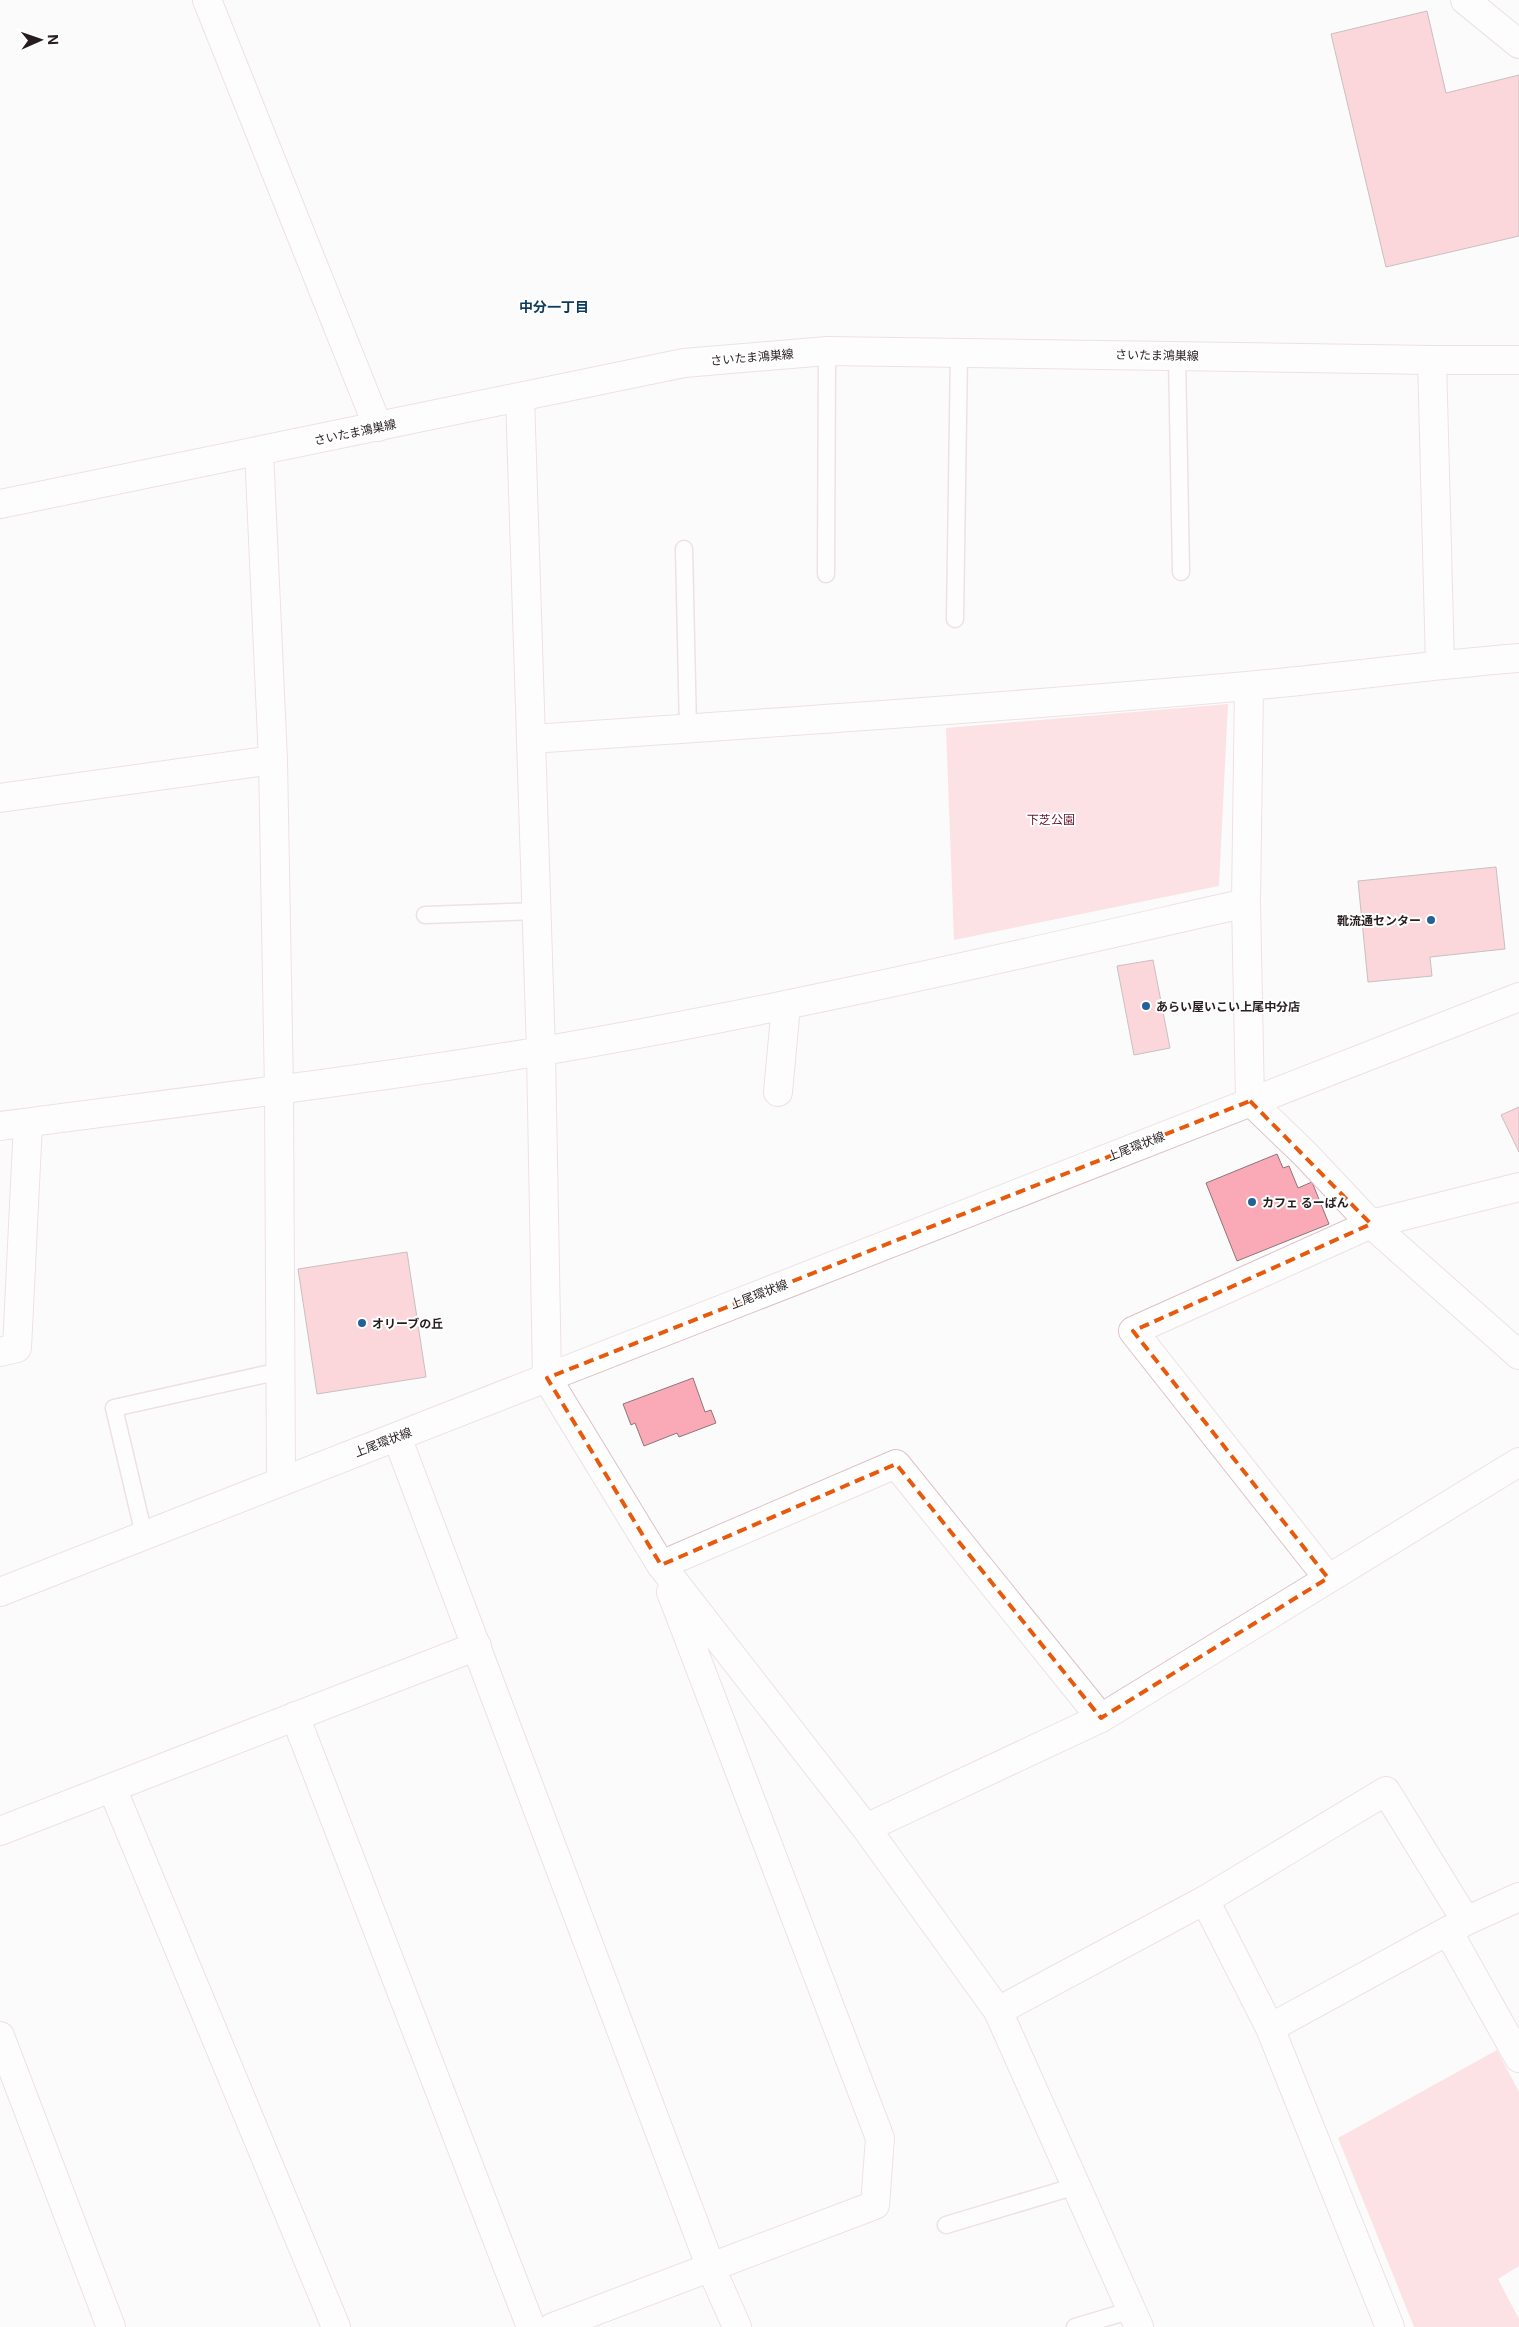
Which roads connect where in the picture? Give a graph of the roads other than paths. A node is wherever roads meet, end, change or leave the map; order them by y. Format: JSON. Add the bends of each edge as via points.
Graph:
{"nodes":[{"id":1,"x":207,"y":0,"type":"edge"},
{"id":2,"x":1465,"y":0,"type":"edge"},
{"id":3,"x":1519,"y":44,"type":"edge"},
{"id":4,"x":827,"y":351,"type":"junction"},
{"id":5,"x":959,"y":352,"type":"junction"},
{"id":6,"x":1177,"y":356,"type":"junction"},
{"id":7,"x":1432,"y":360,"type":"junction"},
{"id":8,"x":1519,"y":360,"type":"edge"},
{"id":9,"x":520,"y":398,"type":"junction"},
{"id":10,"x":378,"y":427,"type":"junction"},
{"id":11,"x":259,"y":451,"type":"junction"},
{"id":12,"x":0,"y":504,"type":"edge"},
{"id":13,"x":684,"y":549,"type":"dead end"},
{"id":14,"x":1180,"y":572,"type":"dead end"},
{"id":15,"x":826,"y":574,"type":"dead end"},
{"id":16,"x":955,"y":619,"type":"dead end"},
{"id":17,"x":1519,"y":658,"type":"edge"},
{"id":18,"x":1440,"y":664,"type":"junction"},
{"id":19,"x":1250,"y":686,"type":"junction"},
{"id":20,"x":688,"y":729,"type":"junction"},
{"id":21,"x":531,"y":739,"type":"junction"},
{"id":22,"x":273,"y":760,"type":"junction"},
{"id":23,"x":0,"y":798,"type":"edge"},
{"id":24,"x":1246,"y":904,"type":"junction"},
{"id":25,"x":537,"y":911,"type":"junction"},
{"id":26,"x":425,"y":914,"type":"dead end"},
{"id":27,"x":1519,"y":997,"type":"edge"},
{"id":28,"x":786,"y":1006,"type":"junction"},
{"id":29,"x":541,"y":1051,"type":"junction"},
{"id":30,"x":279,"y":1090,"type":"junction"},
{"id":31,"x":778,"y":1092,"type":"dead end"},
{"id":32,"x":1250,"y":1101,"type":"junction"},
{"id":33,"x":28,"y":1123,"type":"junction"},
{"id":34,"x":0,"y":1126,"type":"edge"},
{"id":35,"x":1519,"y":1187,"type":"edge"},
{"id":36,"x":1372,"y":1224,"type":"junction"},
{"id":37,"x":0,"y":1352,"type":"edge"},
{"id":38,"x":1519,"y":1355,"type":"edge"},
{"id":39,"x":280,"y":1371,"type":"junction"},
{"id":40,"x":547,"y":1378,"type":"junction"},
{"id":41,"x":397,"y":1437,"type":"junction"},
{"id":42,"x":1519,"y":1462,"type":"edge"},
{"id":43,"x":281,"y":1482,"type":"junction"},
{"id":44,"x":144,"y":1536,"type":"junction"},
{"id":45,"x":661,"y":1565,"type":"junction"},
{"id":46,"x":1328,"y":1578,"type":"junction"},
{"id":47,"x":0,"y":1592,"type":"edge"},
{"id":48,"x":477,"y":1646,"type":"junction"},
{"id":49,"x":295,"y":1716,"type":"junction"},
{"id":50,"x":1101,"y":1718,"type":"junction"},
{"id":51,"x":112,"y":1788,"type":"junction"},
{"id":52,"x":866,"y":1828,"type":"junction"},
{"id":53,"x":0,"y":1831,"type":"edge"},
{"id":54,"x":1519,"y":1896,"type":"edge"},
{"id":55,"x":1205,"y":1900,"type":"junction"},
{"id":56,"x":1457,"y":1926,"type":"junction"},
{"id":57,"x":998,"y":2011,"type":"junction"},
{"id":58,"x":1270,"y":2028,"type":"junction"},
{"id":59,"x":0,"y":2036,"type":"edge"},
{"id":60,"x":1519,"y":2058,"type":"edge"},
{"id":61,"x":1076,"y":2186,"type":"junction"},
{"id":62,"x":946,"y":2225,"type":"dead end"},
{"id":63,"x":711,"y":2268,"type":"junction"},
{"id":64,"x":1135,"y":2318,"type":"edge"},
{"id":65,"x":111,"y":2327,"type":"edge"},
{"id":66,"x":336,"y":2327,"type":"edge"},
{"id":67,"x":531,"y":2327,"type":"edge"},
{"id":68,"x":553,"y":2327,"type":"edge"},
{"id":69,"x":737,"y":2327,"type":"edge"},
{"id":70,"x":1075,"y":2327,"type":"edge"},
{"id":71,"x":1390,"y":2327,"type":"edge"}],
"edges":[{"from":1,"to":10,"type":"street"},
{"from":2,"to":3,"type":"street"},
{"from":4,"to":5,"type":"street","name":"さいたま鴻巣線"},
{"from":4,"to":9,"type":"street","name":"さいたま鴻巣線","via":[[684,363]]},
{"from":4,"to":15,"type":"lane"},
{"from":5,"to":6,"type":"street","name":"さいたま鴻巣線"},
{"from":5,"to":16,"type":"lane"},
{"from":6,"to":7,"type":"street","name":"さいたま鴻巣線"},
{"from":6,"to":14,"type":"lane"},
{"from":7,"to":8,"type":"street","name":"さいたま鴻巣線"},
{"from":7,"to":18,"type":"street"},
{"from":9,"to":10,"type":"street","name":"さいたま鴻巣線"},
{"from":9,"to":21,"type":"street"},
{"from":10,"to":11,"type":"street","name":"さいたま鴻巣線"},
{"from":11,"to":12,"type":"street","name":"さいたま鴻巣線"},
{"from":11,"to":22,"type":"street"},
{"from":13,"to":20,"type":"lane"},
{"from":17,"to":18,"type":"street"},
{"from":18,"to":19,"type":"street"},
{"from":19,"to":20,"type":"street"},
{"from":19,"to":24,"type":"street"},
{"from":20,"to":21,"type":"street"},
{"from":21,"to":25,"type":"street"},
{"from":22,"to":23,"type":"street"},
{"from":22,"to":30,"type":"street"},
{"from":24,"to":28,"type":"street"},
{"from":24,"to":32,"type":"street"},
{"from":25,"to":26,"type":"lane"},
{"from":25,"to":29,"type":"street"},
{"from":27,"to":32,"type":"street","name":"上尾環状線"},
{"from":28,"to":29,"type":"street"},
{"from":28,"to":31,"type":"street"},
{"from":29,"to":30,"type":"street"},
{"from":29,"to":40,"type":"street"},
{"from":30,"to":33,"type":"street"},
{"from":30,"to":39,"type":"street"},
{"from":32,"to":36,"type":"street"},
{"from":32,"to":40,"type":"street","name":"上尾環状線"},
{"from":33,"to":34,"type":"street"},
{"from":33,"to":37,"type":"street","via":[[18,1348]]},
{"from":35,"to":36,"type":"street"},
{"from":36,"to":38,"type":"street"},
{"from":36,"to":46,"type":"street","via":[[1133,1330]]},
{"from":39,"to":43,"type":"street"},
{"from":39,"to":44,"type":"lane","via":[[114,1408]]},
{"from":40,"to":41,"type":"street","name":"上尾環状線"},
{"from":40,"to":45,"type":"street"},
{"from":41,"to":43,"type":"street","name":"上尾環状線"},
{"from":41,"to":48,"type":"street"},
{"from":42,"to":46,"type":"street"},
{"from":43,"to":44,"type":"street","name":"上尾環状線"},
{"from":44,"to":47,"type":"street","name":"上尾環状線"},
{"from":45,"to":50,"type":"street","via":[[896,1464]]},
{"from":45,"to":52,"type":"street"},
{"from":45,"to":63,"type":"street","via":[[880,2138],[875,2206]]},
{"from":46,"to":50,"type":"street"},
{"from":48,"to":49,"type":"street"},
{"from":48,"to":63,"type":"street"},
{"from":49,"to":51,"type":"street"},
{"from":49,"to":67,"type":"street"},
{"from":50,"to":52,"type":"street"},
{"from":51,"to":53,"type":"street"},
{"from":51,"to":66,"type":"street"},
{"from":52,"to":57,"type":"street"},
{"from":54,"to":56,"type":"street"},
{"from":55,"to":56,"type":"street","via":[[1386,1791]]},
{"from":55,"to":57,"type":"street"},
{"from":55,"to":58,"type":"street"},
{"from":56,"to":58,"type":"street"},
{"from":56,"to":60,"type":"street"},
{"from":57,"to":61,"type":"street"},
{"from":58,"to":71,"type":"street"},
{"from":59,"to":65,"type":"street"},
{"from":61,"to":62,"type":"lane"},
{"from":61,"to":64,"type":"street"},
{"from":63,"to":68,"type":"street"},
{"from":63,"to":69,"type":"street"},
{"from":64,"to":70,"type":"lane"}]}
